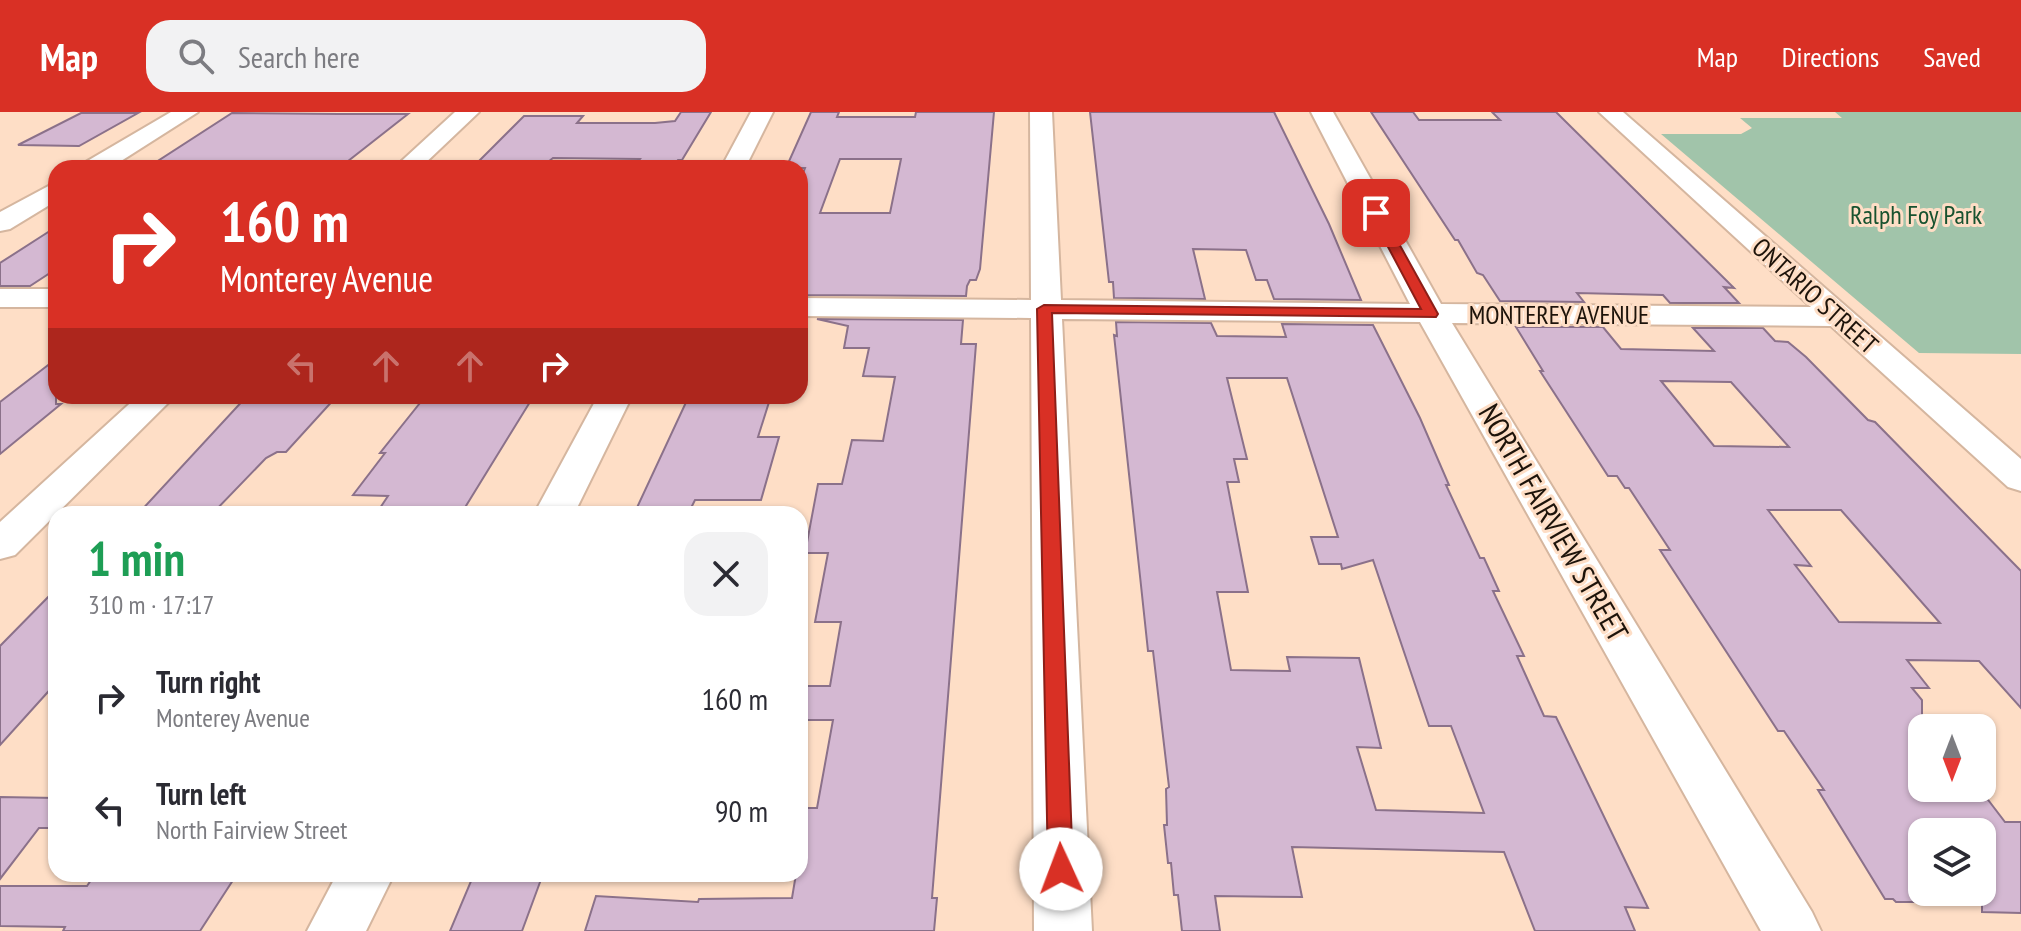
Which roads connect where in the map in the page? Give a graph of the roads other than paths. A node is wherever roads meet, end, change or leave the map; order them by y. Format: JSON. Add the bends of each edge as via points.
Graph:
{"nodes":[{"id":1,"x":187,"y":112,"type":"edge"},
{"id":2,"x":468,"y":112,"type":"edge"},
{"id":3,"x":762,"y":112,"type":"edge"},
{"id":4,"x":1041,"y":112,"type":"edge"},
{"id":5,"x":1322,"y":112,"type":"edge"},
{"id":6,"x":1610,"y":112,"type":"edge"},
{"id":7,"x":106,"y":160,"type":"edge"},
{"id":8,"x":415,"y":160,"type":"edge"},
{"id":9,"x":737,"y":160,"type":"edge"},
{"id":10,"x":48,"y":195,"type":"edge"},
{"id":11,"x":0,"y":223,"type":"edge"},
{"id":12,"x":0,"y":298,"type":"edge"},
{"id":13,"x":48,"y":298,"type":"edge"},
{"id":14,"x":808,"y":307,"type":"edge"},
{"id":15,"x":1044,"y":309,"type":"junction"},
{"id":16,"x":1431,"y":314,"type":"junction"},
{"id":17,"x":1838,"y":317,"type":"junction"},
{"id":18,"x":150,"y":404,"type":"edge"},
{"id":19,"x":611,"y":404,"type":"edge"},
{"id":20,"x":2021,"y":479,"type":"edge"},
{"id":21,"x":558,"y":506,"type":"edge"},
{"id":22,"x":0,"y":545,"type":"edge"},
{"id":23,"x":362,"y":882,"type":"edge"},
{"id":24,"x":336,"y":931,"type":"edge"},
{"id":25,"x":1063,"y":931,"type":"edge"},
{"id":26,"x":1792,"y":931,"type":"edge"}],
"edges":[{"from":1,"to":7,"type":"street"},
{"from":2,"to":8,"type":"street"},
{"from":3,"to":9,"type":"street"},
{"from":4,"to":15,"type":"street"},
{"from":5,"to":16,"type":"street","name":"NORTH FAIRVIEW STREET"},
{"from":6,"to":17,"type":"street","name":"ONTARIO STREET"},
{"from":10,"to":11,"type":"street"},
{"from":12,"to":13,"type":"street"},
{"from":14,"to":15,"type":"street","name":"MONTEREY AVENUE"},
{"from":15,"to":16,"type":"street","name":"MONTEREY AVENUE"},
{"from":15,"to":25,"type":"street"},
{"from":16,"to":17,"type":"street","name":"MONTEREY AVENUE"},
{"from":16,"to":26,"type":"street","name":"NORTH FAIRVIEW STREET"},
{"from":17,"to":20,"type":"street","name":"ONTARIO STREET"},
{"from":18,"to":22,"type":"street"},
{"from":19,"to":21,"type":"street"},
{"from":23,"to":24,"type":"street"}]}
